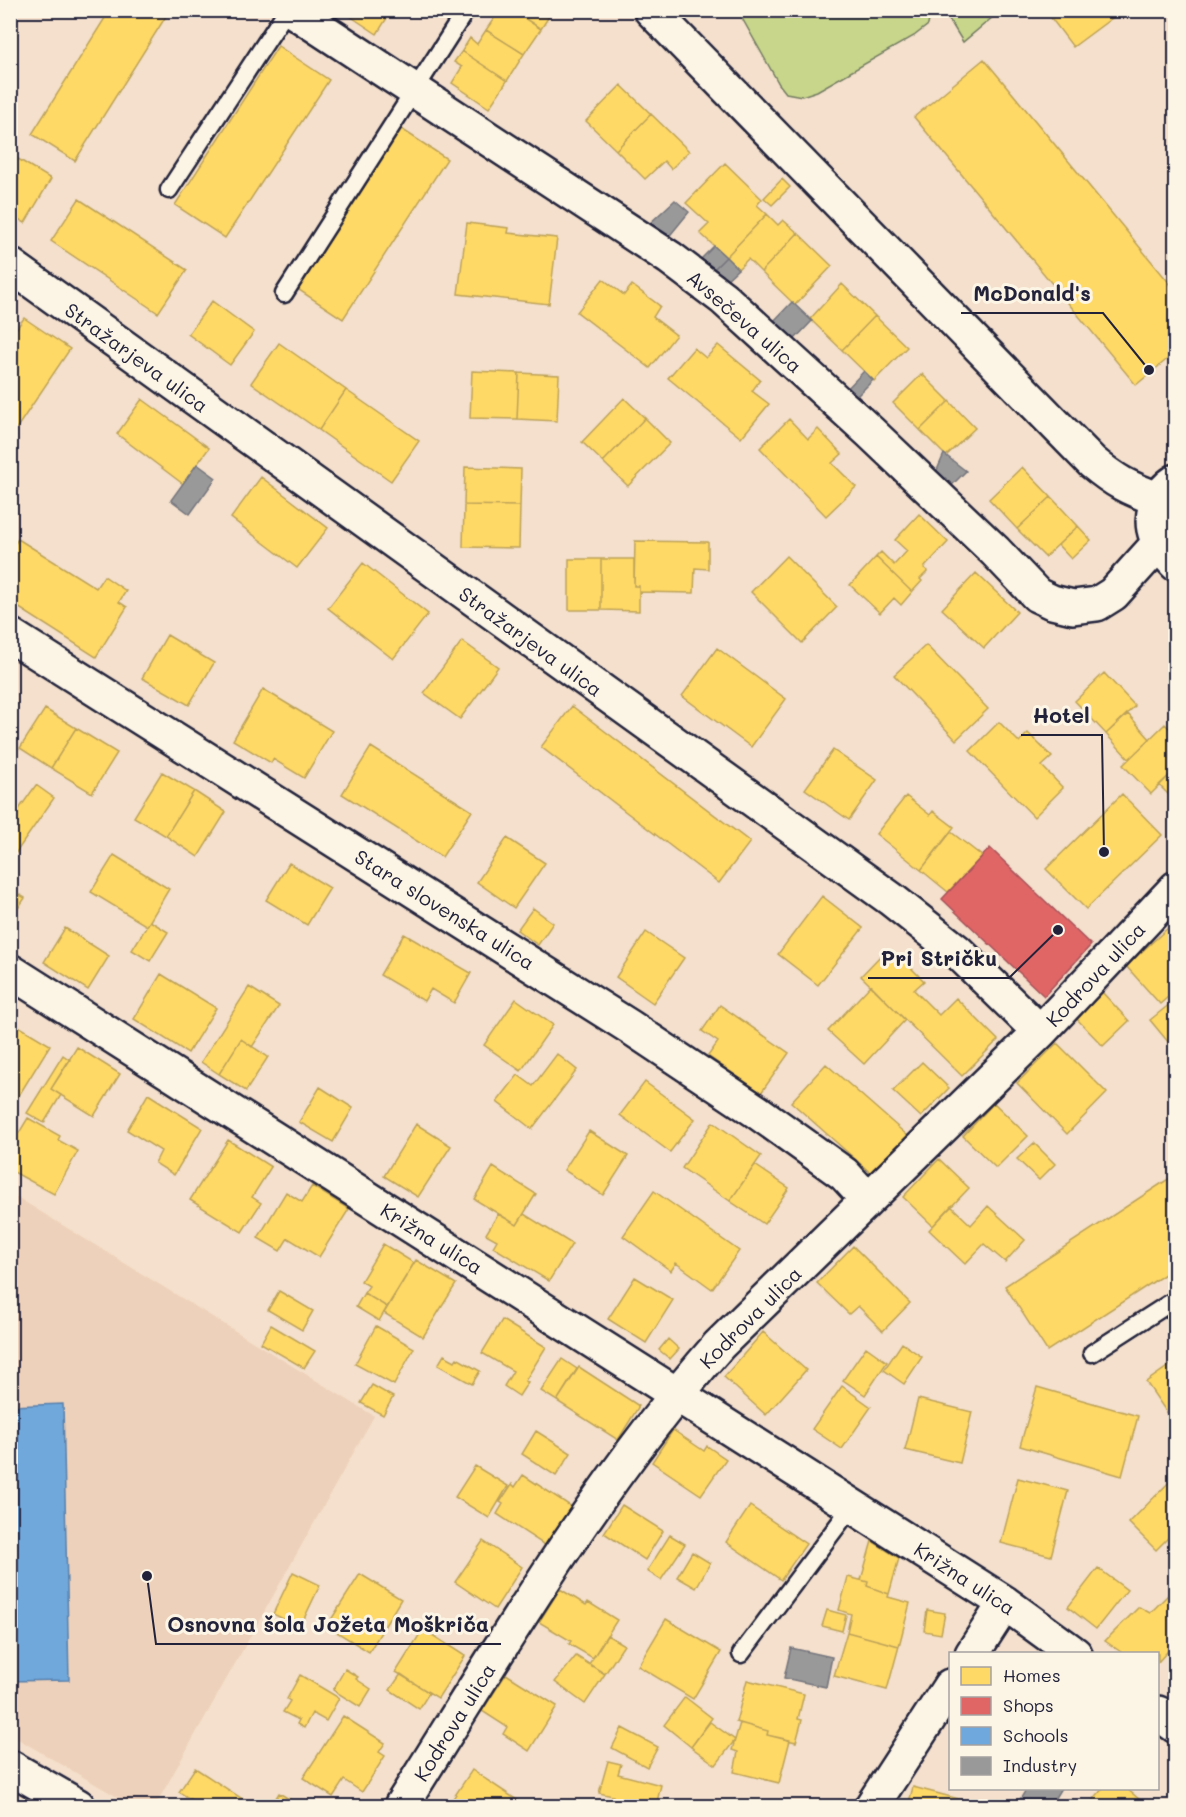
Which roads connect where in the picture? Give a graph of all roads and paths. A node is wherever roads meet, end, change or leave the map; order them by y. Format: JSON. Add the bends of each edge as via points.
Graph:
{"nodes":[{"id":1,"x":466,"y":10,"type":"edge"},
{"id":2,"x":651,"y":10,"type":"edge"},
{"id":3,"x":293,"y":11,"type":"edge"},
{"id":4,"x":415,"y":92,"type":"junction"},
{"id":5,"x":169,"y":190,"type":"dead end"},
{"id":6,"x":10,"y":265,"type":"edge"},
{"id":7,"x":284,"y":294,"type":"dead end"},
{"id":8,"x":1167,"y":490,"type":"edge"},
{"id":9,"x":1167,"y":554,"type":"edge"},
{"id":10,"x":10,"y":635,"type":"edge"},
{"id":11,"x":1176,"y":888,"type":"edge"},
{"id":12,"x":10,"y":971,"type":"edge"},
{"id":13,"x":1040,"y":1032,"type":"junction"},
{"id":14,"x":867,"y":1199,"type":"junction"},
{"id":15,"x":1176,"y":1299,"type":"edge"},
{"id":16,"x":1092,"y":1353,"type":"dead end"},
{"id":17,"x":676,"y":1394,"type":"junction"},
{"id":18,"x":853,"y":1505,"type":"junction"},
{"id":19,"x":1005,"y":1603,"type":"junction"},
{"id":20,"x":973,"y":1652,"type":"edge"},
{"id":21,"x":1074,"y":1652,"type":"edge"},
{"id":22,"x":741,"y":1654,"type":"dead end"},
{"id":23,"x":949,"y":1689,"type":"edge"},
{"id":24,"x":1159,"y":1714,"type":"edge"},
{"id":25,"x":1176,"y":1726,"type":"edge"},
{"id":26,"x":10,"y":1767,"type":"edge"},
{"id":27,"x":78,"y":1806,"type":"edge"},
{"id":28,"x":401,"y":1806,"type":"edge"},
{"id":29,"x":872,"y":1806,"type":"edge"}],
"edges":[{"from":1,"to":4,"type":"lane"},
{"from":2,"to":8,"type":"street","via":[[1092,462],[1130,489]]},
{"from":3,"to":4,"type":"street","name":"Avsečeva ulica"},
{"from":3,"to":5,"type":"lane"},
{"from":4,"to":7,"type":"lane"},
{"from":4,"to":9,"type":"street","name":"Avsečeva ulica","via":[[670,258],[723,298],[874,436],[1037,595],[1073,607],[1097,604]]},
{"from":6,"to":13,"type":"street","name":"Stražarjeva ulica","via":[[891,899],[958,952]]},
{"from":8,"to":9,"type":"street","via":[[1153,522]]},
{"from":10,"to":14,"type":"street","name":"Stara slovenska ulica","via":[[630,1027],[844,1174]]},
{"from":11,"to":13,"type":"street","name":"Kodrova ulica"},
{"from":12,"to":17,"type":"street","name":"Križna ulica"},
{"from":13,"to":14,"type":"street","name":"Kodrova ulica"},
{"from":14,"to":17,"type":"street","name":"Kodrova ulica"},
{"from":15,"to":16,"type":"lane"},
{"from":17,"to":18,"type":"street","name":"Križna ulica"},
{"from":17,"to":28,"type":"street","name":"Kodrova ulica","via":[[560,1553]]},
{"from":18,"to":19,"type":"street","name":"Križna ulica"},
{"from":18,"to":22,"type":"lane"},
{"from":19,"to":20,"type":"street"},
{"from":19,"to":21,"type":"street","name":"Križna ulica"},
{"from":23,"to":29,"type":"street"},
{"from":24,"to":25,"type":"street"},
{"from":26,"to":27,"type":"street"}]}
